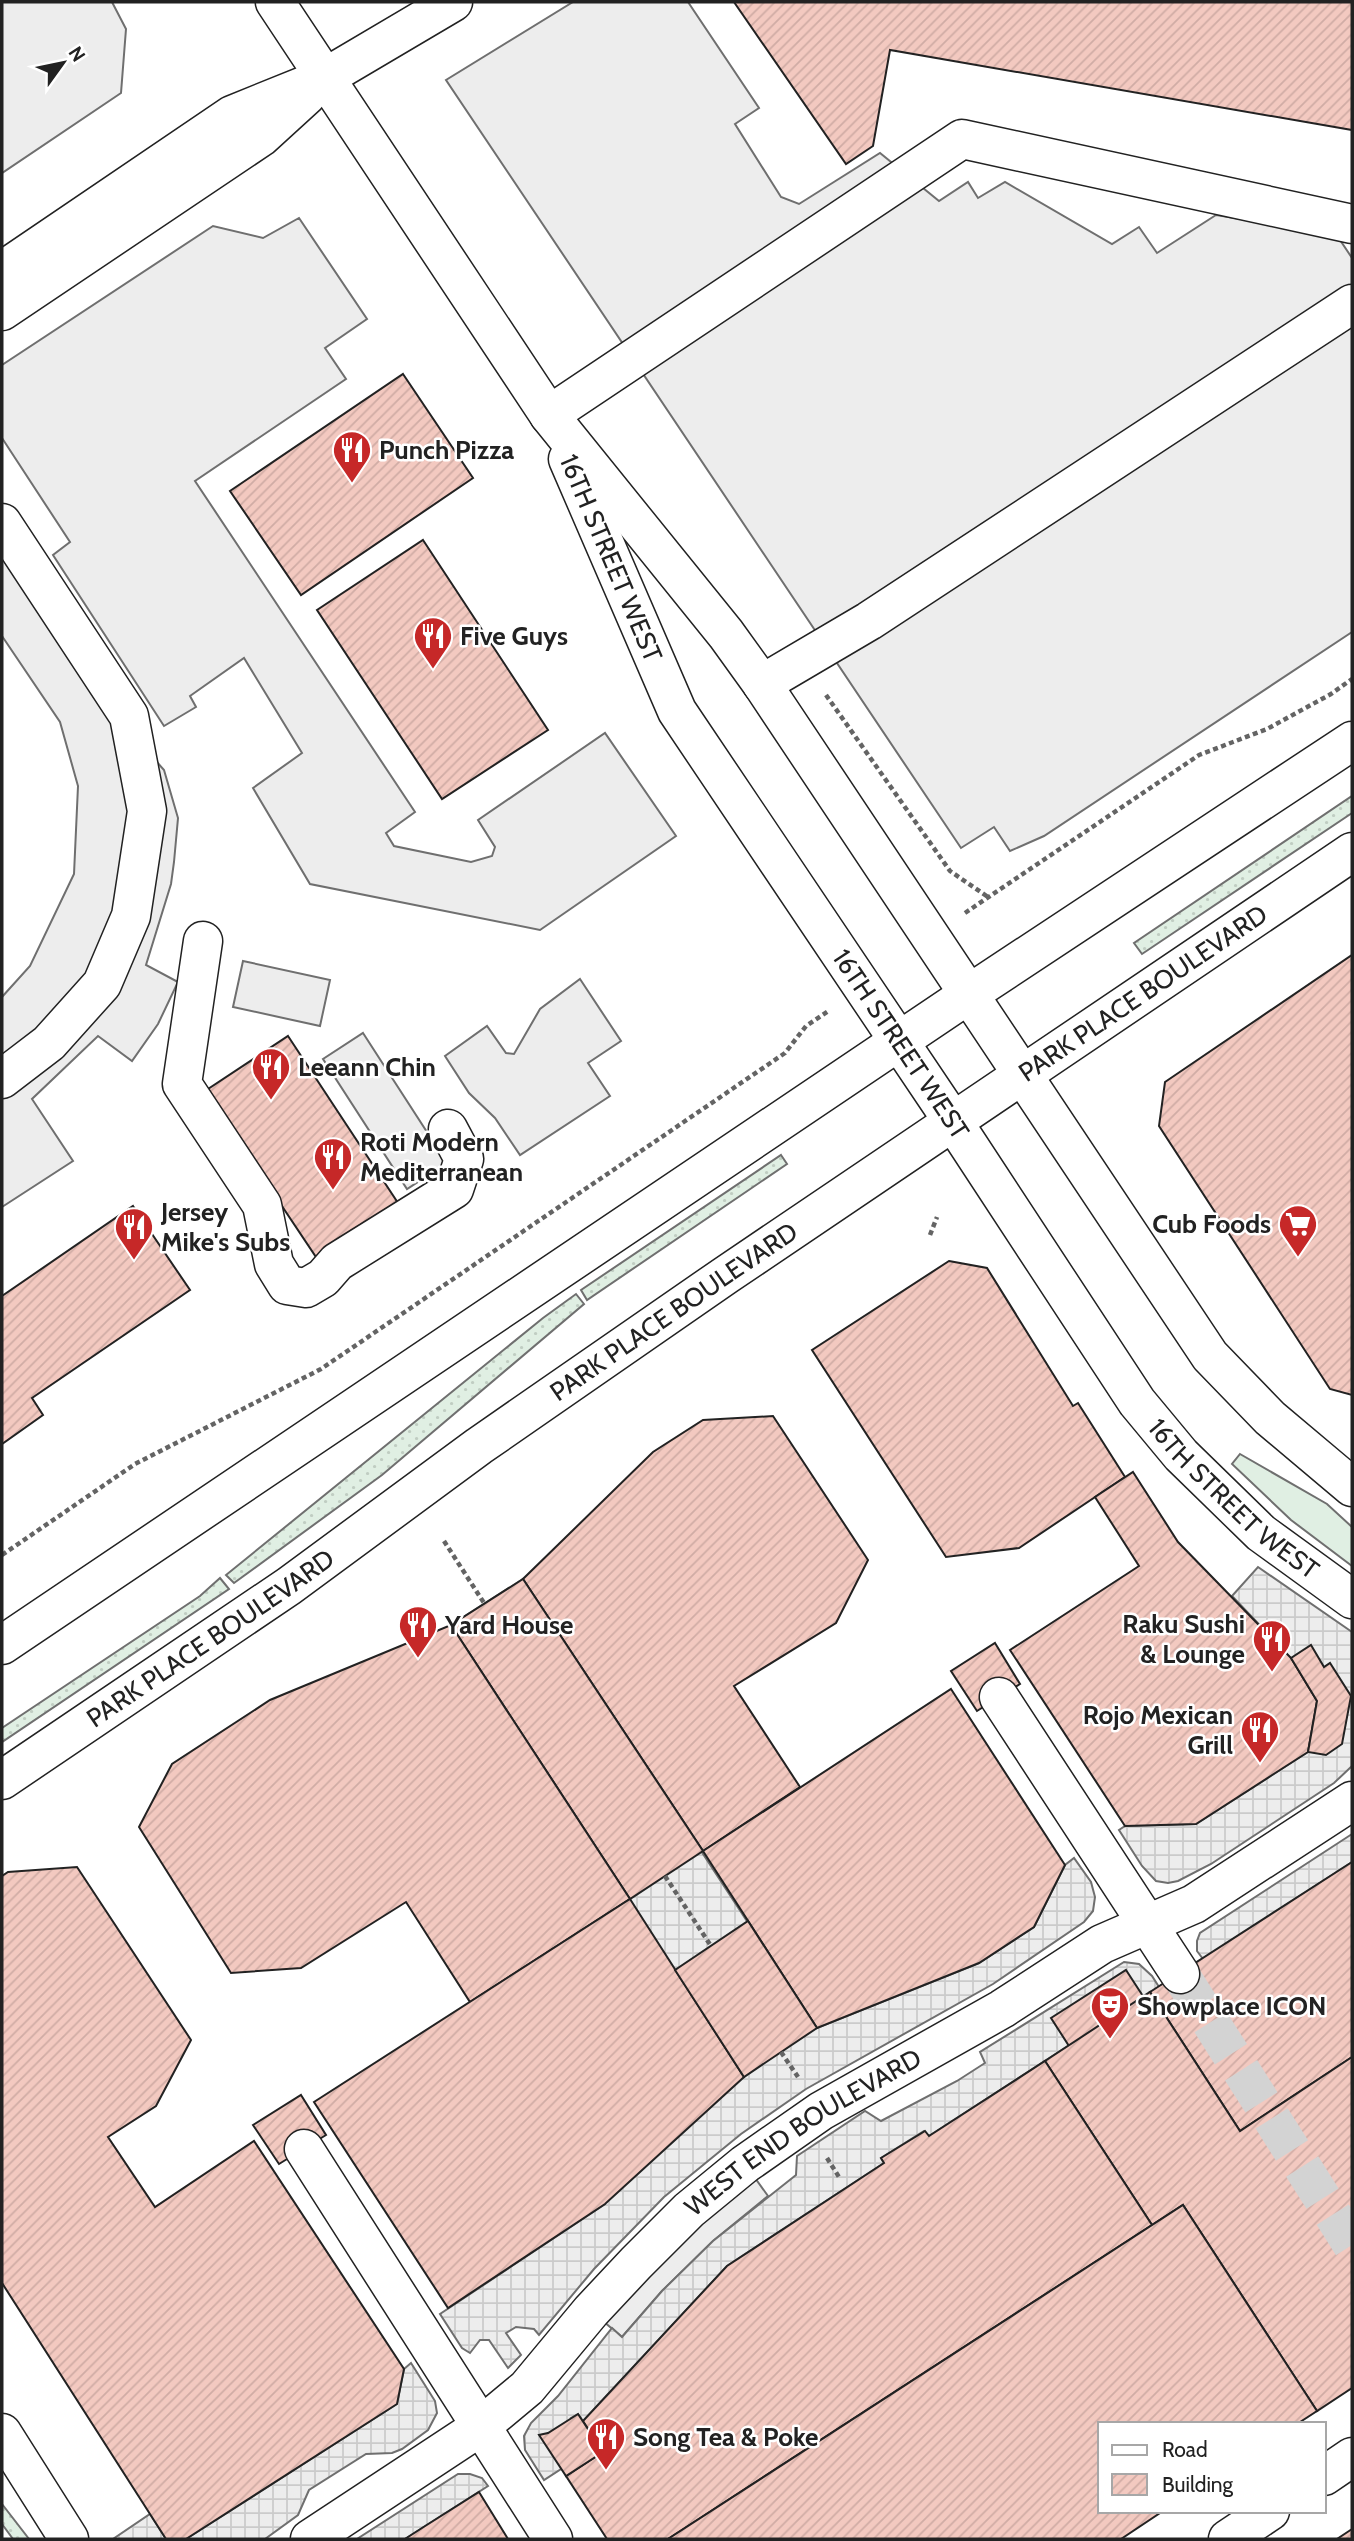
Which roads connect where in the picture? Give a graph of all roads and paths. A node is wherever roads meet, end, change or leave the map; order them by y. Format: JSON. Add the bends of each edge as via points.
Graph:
{"nodes":[{"id":1,"x":275,"y":2,"type":"edge"},
{"id":2,"x":453,"y":2,"type":"edge"},
{"id":3,"x":326,"y":77,"type":"junction"},
{"id":4,"x":1352,"y":224,"type":"edge"},
{"id":5,"x":2,"y":271,"type":"edge"},
{"id":6,"x":1352,"y":304,"type":"edge"},
{"id":7,"x":2,"y":311,"type":"edge"},
{"id":8,"x":549,"y":415,"type":"junction"},
{"id":9,"x":2,"y":523,"type":"edge"},
{"id":10,"x":803,"y":661,"type":"junction"},
{"id":11,"x":1352,"y":679,"type":"edge"},
{"id":12,"x":762,"y":684,"type":"junction"},
{"id":13,"x":1352,"y":741,"type":"edge"},
{"id":14,"x":1352,"y":852,"type":"edge"},
{"id":15,"x":203,"y":941,"type":"dead end"},
{"id":16,"x":969,"y":994,"type":"junction"},
{"id":17,"x":806,"y":1026,"type":"dead end"},
{"id":18,"x":900,"y":1041,"type":"junction"},
{"id":19,"x":1022,"y":1074,"type":"junction"},
{"id":20,"x":2,"y":1079,"type":"edge"},
{"id":21,"x":953,"y":1120,"type":"junction"},
{"id":22,"x":448,"y":1129,"type":"dead end"},
{"id":23,"x":937,"y":1217,"type":"dead end"},
{"id":24,"x":930,"y":1235,"type":"dead end"},
{"id":25,"x":1352,"y":1487,"type":"edge"},
{"id":26,"x":443,"y":1541,"type":"dead end"},
{"id":27,"x":2,"y":1555,"type":"edge"},
{"id":28,"x":1352,"y":1599,"type":"edge"},
{"id":29,"x":484,"y":1604,"type":"dead end"},
{"id":30,"x":2,"y":1645,"type":"edge"},
{"id":31,"x":999,"y":1697,"type":"dead end"},
{"id":32,"x":2,"y":1780,"type":"edge"},
{"id":33,"x":1352,"y":1801,"type":"edge"},
{"id":34,"x":665,"y":1876,"type":"dead end"},
{"id":35,"x":1149,"y":1924,"type":"junction"},
{"id":36,"x":711,"y":1946,"type":"dead end"},
{"id":37,"x":1180,"y":1974,"type":"tunnel mouth"},
{"id":38,"x":781,"y":2052,"type":"dead end"},
{"id":39,"x":793,"y":2070,"type":"dead end"},
{"id":40,"x":304,"y":2149,"type":"dead end"},
{"id":41,"x":480,"y":2427,"type":"junction"},
{"id":42,"x":2,"y":2433,"type":"edge"},
{"id":43,"x":1352,"y":2457,"type":"edge"},
{"id":44,"x":1326,"y":2475,"type":"edge"},
{"id":45,"x":1267,"y":2513,"type":"edge"},
{"id":46,"x":69,"y":2539,"type":"edge"},
{"id":47,"x":310,"y":2539,"type":"edge"},
{"id":48,"x":553,"y":2539,"type":"edge"},
{"id":49,"x":1228,"y":2539,"type":"edge"}],
"edges":[{"from":1,"to":3,"type":"street","name":"16TH STREET WEST"},
{"from":2,"to":3,"type":"street"},
{"from":3,"to":5,"type":"street","via":[[232,116]]},
{"from":3,"to":7,"type":"street","via":[[261,137]]},
{"from":3,"to":8,"type":"street","name":"16TH STREET WEST"},
{"from":4,"to":8,"type":"street","via":[[962,139]]},
{"from":6,"to":10,"type":"street"},
{"from":8,"to":12,"type":"street","name":"16TH STREET WEST"},
{"from":8,"to":18,"type":"street","name":"16TH STREET WEST","via":[[677,710]]},
{"from":9,"to":20,"type":"street","via":[[129,716],[147,811],[131,916],[102,984],[48,1043]]},
{"from":10,"to":11,"type":"path","via":[[950,872],[988,897],[1199,755],[1267,729]]},
{"from":10,"to":12,"type":"street"},
{"from":12,"to":16,"type":"street","name":"16TH STREET WEST"},
{"from":13,"to":16,"type":"street"},
{"from":14,"to":19,"type":"street","name":"PARK PLACE BOULEVARD"},
{"from":15,"to":22,"type":"street","via":[[183,1084],[262,1205],[274,1264],[287,1285],[306,1288],[337,1262],[454,1189],[464,1159]]},
{"from":16,"to":18,"type":"street"},
{"from":16,"to":19,"type":"street","name":"16TH STREET WEST"},
{"from":17,"to":27,"type":"path","via":[[785,1053],[321,1369],[135,1464]]},
{"from":18,"to":21,"type":"street","name":"16TH STREET WEST"},
{"from":18,"to":30,"type":"street"},
{"from":19,"to":21,"type":"street","name":"PARK PLACE BOULEVARD"},
{"from":19,"to":25,"type":"street","name":"16TH STREET WEST","via":[[1210,1356],[1270,1418]]},
{"from":21,"to":28,"type":"street","name":"16TH STREET WEST","via":[[1137,1402],[1181,1455],[1261,1534]]},
{"from":21,"to":32,"type":"street","name":"PARK PLACE BOULEVARD","via":[[479,1446],[289,1586]]},
{"from":23,"to":24,"type":"path"},
{"from":26,"to":29,"type":"path"},
{"from":31,"to":35,"type":"street"},
{"from":33,"to":35,"type":"street","name":"WEST END BOULEVARD","via":[[1194,1905]]},
{"from":34,"to":36,"type":"path"},
{"from":35,"to":37,"type":"street"},
{"from":35,"to":41,"type":"street","name":"WEST END BOULEVARD","via":[[1102,1944],[1002,2009],[821,2111],[745,2164],[689,2210],[591,2311],[527,2388]]},
{"from":38,"to":39,"type":"path"},
{"from":40,"to":41,"type":"street"},
{"from":41,"to":47,"type":"street","name":"WEST END BOULEVARD"},
{"from":41,"to":48,"type":"street"},
{"from":42,"to":46,"type":"street"},
{"from":43,"to":44,"type":"street"},
{"from":45,"to":49,"type":"street"}]}
